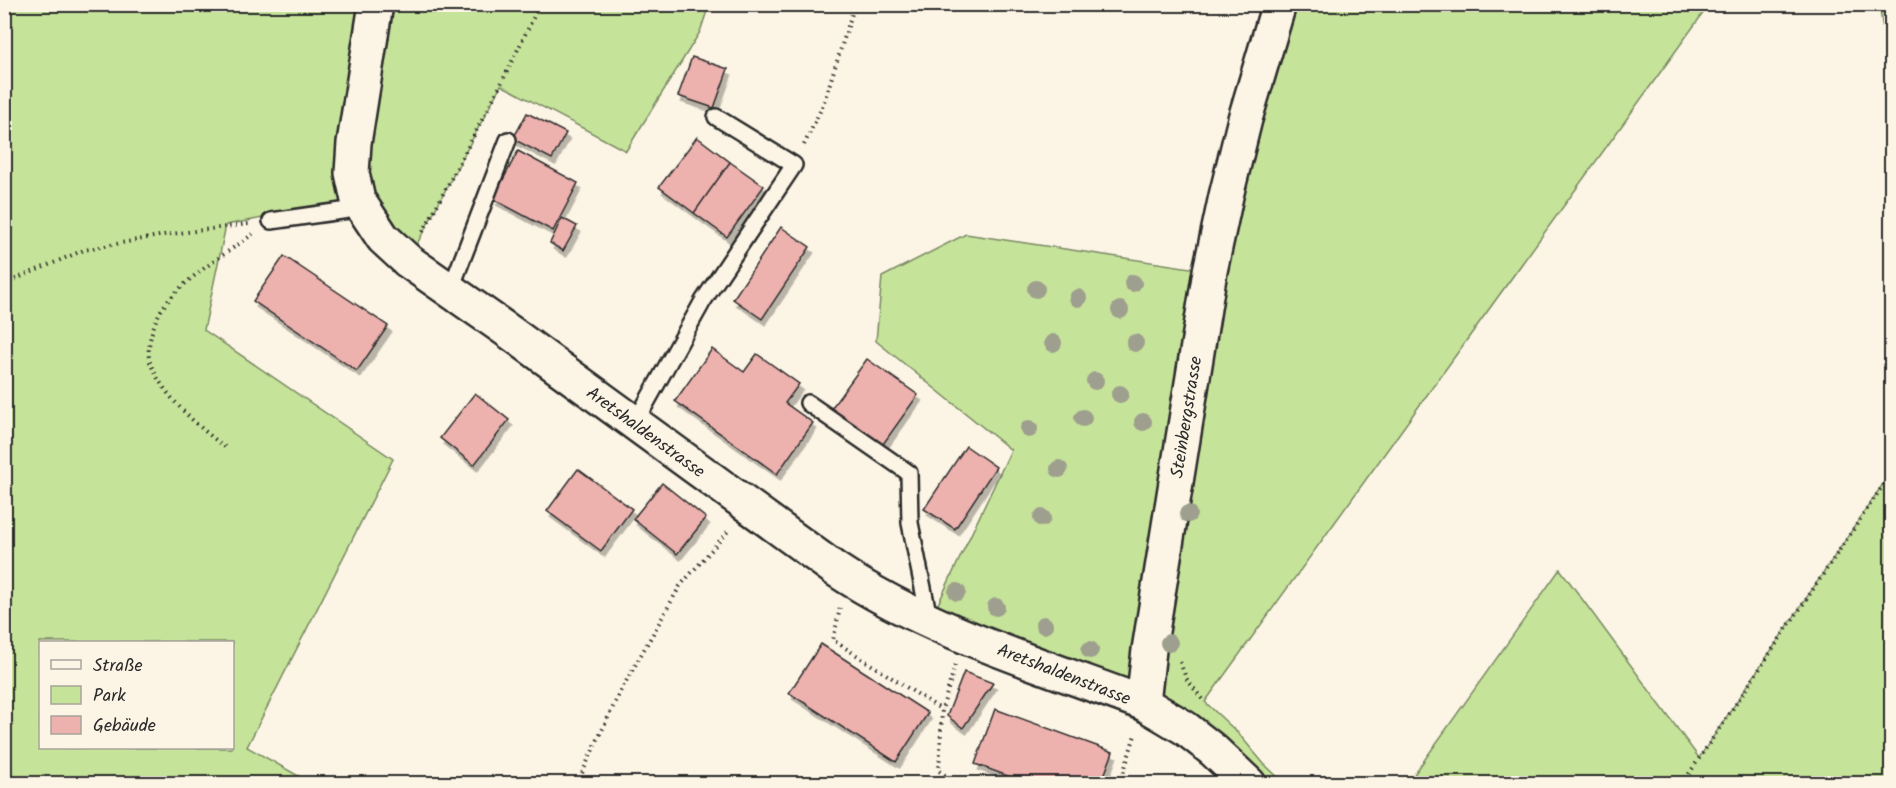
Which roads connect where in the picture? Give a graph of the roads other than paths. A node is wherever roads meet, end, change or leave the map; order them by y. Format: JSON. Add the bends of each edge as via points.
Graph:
{"nodes":[{"id":1,"x":376,"y":4,"type":"edge"},
{"id":2,"x":1279,"y":4,"type":"edge"},
{"id":3,"x":716,"y":117,"type":"dead end"},
{"id":4,"x":508,"y":140,"type":"dead end"},
{"id":5,"x":363,"y":208,"type":"junction"},
{"id":6,"x":271,"y":221,"type":"road end"},
{"id":7,"x":450,"y":291,"type":"junction"},
{"id":8,"x":808,"y":403,"type":"dead end"},
{"id":9,"x":635,"y":423,"type":"junction"},
{"id":10,"x":930,"y":621,"type":"junction"},
{"id":11,"x":1143,"y":703,"type":"junction"},
{"id":12,"x":1249,"y":783,"type":"edge"}],
"edges":[{"from":1,"to":5,"type":"street","name":"Aretshaldenstrasse","via":[[352,173]]},
{"from":2,"to":11,"type":"street","name":"Steinbergstrasse","via":[[1245,119],[1210,271]]},
{"from":3,"to":9,"type":"lane","via":[[794,165],[703,301]]},
{"from":4,"to":7,"type":"lane"},
{"from":5,"to":6,"type":"lane"},
{"from":5,"to":7,"type":"street","name":"Aretshaldenstrasse","via":[[383,238]]},
{"from":7,"to":9,"type":"street","name":"Aretshaldenstrasse"},
{"from":8,"to":10,"type":"lane","via":[[909,473],[910,523]]},
{"from":9,"to":10,"type":"street","name":"Aretshaldenstrasse","via":[[847,578]]},
{"from":10,"to":11,"type":"street","name":"Aretshaldenstrasse"},
{"from":11,"to":12,"type":"street","via":[[1185,728]]}]}
